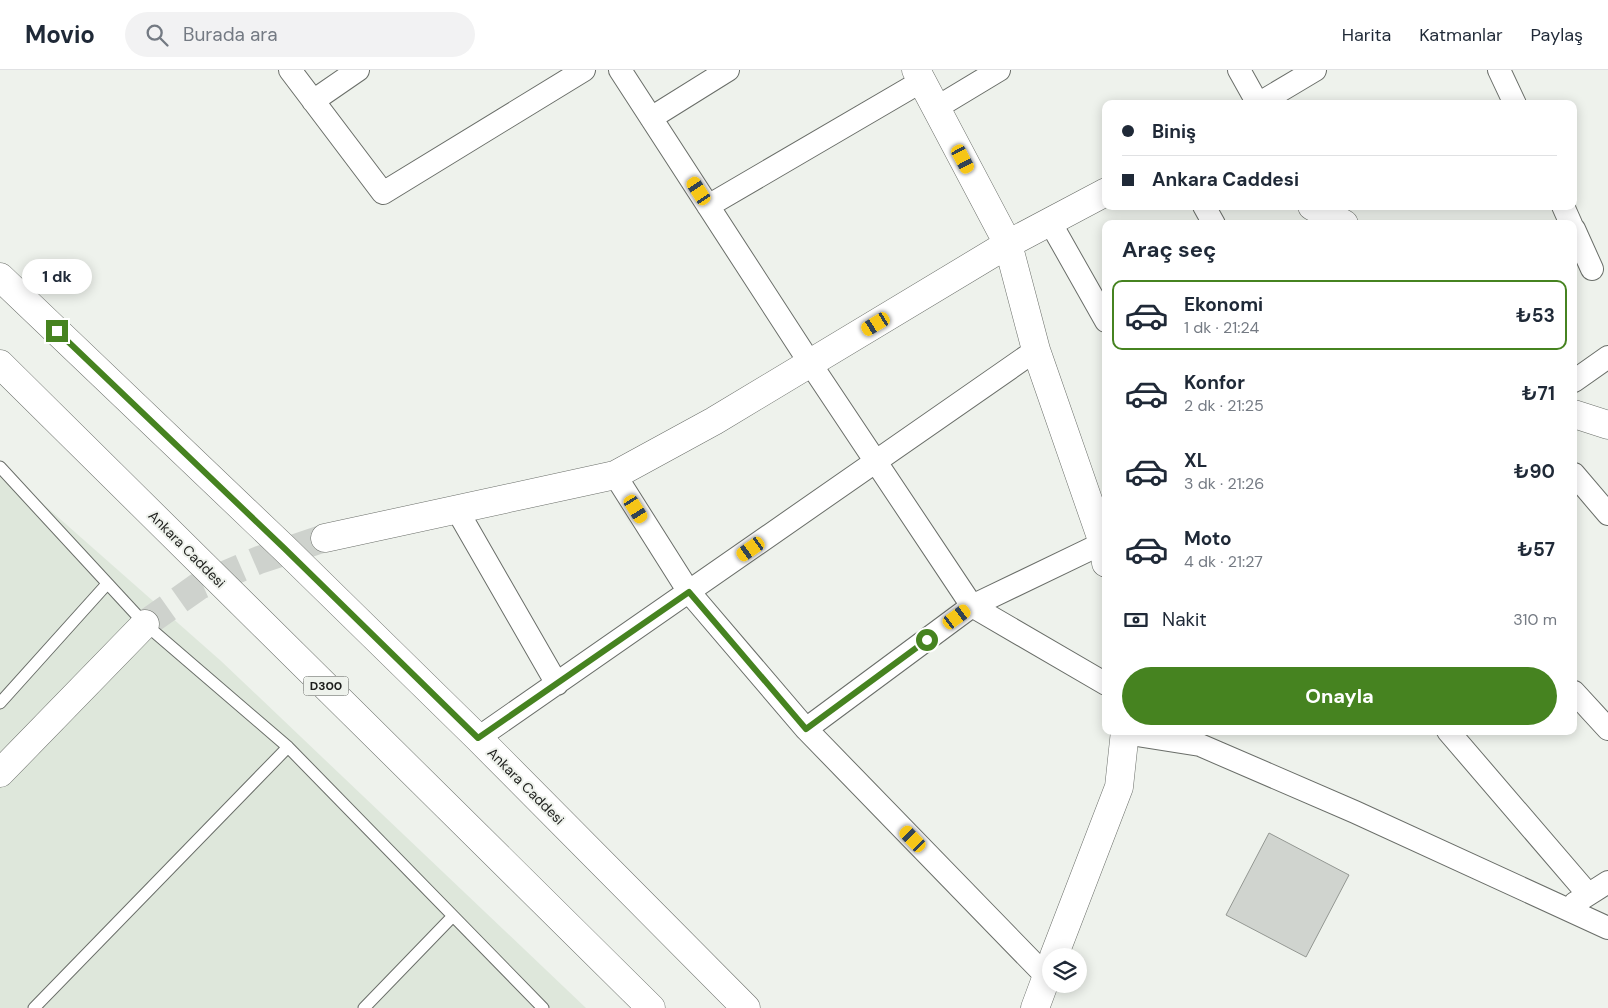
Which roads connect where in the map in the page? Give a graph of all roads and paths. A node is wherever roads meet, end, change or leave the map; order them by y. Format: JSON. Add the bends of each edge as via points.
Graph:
{"nodes":[{"id":1,"x":290,"y":70,"type":"edge"},
{"id":2,"x":358,"y":70,"type":"edge"},
{"id":3,"x":584,"y":70,"type":"edge"},
{"id":4,"x":620,"y":70,"type":"edge"},
{"id":5,"x":728,"y":70,"type":"edge"},
{"id":6,"x":998,"y":70,"type":"edge"},
{"id":7,"x":1239,"y":70,"type":"edge"},
{"id":8,"x":1315,"y":70,"type":"edge"},
{"id":9,"x":1499,"y":70,"type":"edge"},
{"id":10,"x":919,"y":76,"type":"edge"},
{"id":11,"x":313,"y":100,"type":"junction"},
{"id":12,"x":1256,"y":100,"type":"edge"},
{"id":13,"x":1265,"y":100,"type":"edge"},
{"id":14,"x":1513,"y":100,"type":"edge"},
{"id":15,"x":936,"y":108,"type":"junction"},
{"id":16,"x":651,"y":118,"type":"junction"},
{"id":17,"x":1102,"y":194,"type":"edge"},
{"id":18,"x":708,"y":206,"type":"junction"},
{"id":19,"x":1319,"y":210,"type":"edge"},
{"id":20,"x":1337,"y":220,"type":"edge"},
{"id":21,"x":1050,"y":222,"type":"junction"},
{"id":22,"x":1577,"y":236,"type":"edge"},
{"id":23,"x":1008,"y":244,"type":"junction"},
{"id":24,"x":1592,"y":269,"type":"dead end"},
{"id":25,"x":0,"y":277,"type":"edge"},
{"id":26,"x":1102,"y":314,"type":"edge"},
{"id":27,"x":1036,"y":350,"type":"junction"},
{"id":28,"x":1608,"y":357,"type":"edge"},
{"id":29,"x":810,"y":363,"type":"junction"},
{"id":30,"x":0,"y":364,"type":"edge"},
{"id":31,"x":1577,"y":379,"type":"edge"},
{"id":32,"x":1577,"y":415,"type":"edge"},
{"id":33,"x":1608,"y":425,"type":"edge"},
{"id":34,"x":876,"y":463,"type":"junction"},
{"id":35,"x":0,"y":467,"type":"edge"},
{"id":36,"x":615,"y":476,"type":"junction"},
{"id":37,"x":1577,"y":478,"type":"edge"},
{"id":38,"x":457,"y":510,"type":"junction"},
{"id":39,"x":1608,"y":514,"type":"edge"},
{"id":40,"x":325,"y":538,"type":"tunnel mouth"},
{"id":41,"x":1102,"y":544,"type":"edge"},
{"id":42,"x":1102,"y":554,"type":"edge"},
{"id":43,"x":107,"y":584,"type":"junction"},
{"id":44,"x":689,"y":592,"type":"junction"},
{"id":45,"x":972,"y":606,"type":"junction"},
{"id":46,"x":145,"y":624,"type":"junction"},
{"id":47,"x":1102,"y":682,"type":"edge"},
{"id":48,"x":557,"y":684,"type":"junction"},
{"id":49,"x":1577,"y":695,"type":"edge"},
{"id":50,"x":0,"y":704,"type":"edge"},
{"id":51,"x":806,"y":729,"type":"junction"},
{"id":52,"x":1608,"y":730,"type":"edge"},
{"id":53,"x":1125,"y":735,"type":"edge"},
{"id":54,"x":1164,"y":735,"type":"edge"},
{"id":55,"x":1451,"y":735,"type":"edge"},
{"id":56,"x":478,"y":738,"type":"junction"},
{"id":57,"x":1204,"y":738,"type":"edge"},
{"id":58,"x":288,"y":747,"type":"junction"},
{"id":59,"x":0,"y":773,"type":"edge"},
{"id":60,"x":1608,"y":882,"type":"edge"},
{"id":61,"x":1588,"y":894,"type":"junction"},
{"id":62,"x":1565,"y":910,"type":"junction"},
{"id":63,"x":453,"y":916,"type":"junction"},
{"id":64,"x":1608,"y":928,"type":"edge"},
{"id":65,"x":1058,"y":948,"type":"edge"},
{"id":66,"x":1042,"y":957,"type":"edge"},
{"id":67,"x":1042,"y":990,"type":"edge"},
{"id":68,"x":34,"y":1008,"type":"edge"},
{"id":69,"x":364,"y":1008,"type":"edge"},
{"id":70,"x":543,"y":1008,"type":"edge"},
{"id":71,"x":651,"y":1008,"type":"edge"},
{"id":72,"x":746,"y":1008,"type":"edge"},
{"id":73,"x":1035,"y":1008,"type":"edge"}],
"edges":[{"from":1,"to":11,"type":"street"},
{"from":2,"to":11,"type":"street"},
{"from":3,"to":11,"type":"street","via":[[384,193]]},
{"from":4,"to":16,"type":"street"},
{"from":5,"to":16,"type":"street"},
{"from":6,"to":15,"type":"street"},
{"from":7,"to":12,"type":"street"},
{"from":8,"to":13,"type":"street"},
{"from":9,"to":14,"type":"street"},
{"from":10,"to":15,"type":"main road"},
{"from":10,"to":18,"type":"street"},
{"from":15,"to":23,"type":"main road"},
{"from":16,"to":18,"type":"street"},
{"from":17,"to":21,"type":"main road"},
{"from":18,"to":29,"type":"street"},
{"from":19,"to":20,"type":"main road"},
{"from":21,"to":23,"type":"main road"},
{"from":21,"to":26,"type":"street"},
{"from":22,"to":24,"type":"street"},
{"from":23,"to":27,"type":"main road"},
{"from":23,"to":29,"type":"main road"},
{"from":25,"to":56,"type":"main road","name":"Ankara Caddesi"},
{"from":27,"to":34,"type":"street"},
{"from":27,"to":41,"type":"main road"},
{"from":28,"to":31,"type":"street"},
{"from":29,"to":34,"type":"street"},
{"from":29,"to":36,"type":"main road"},
{"from":30,"to":71,"type":"main road","name":"Ankara Caddesi","number":"D300"},
{"from":32,"to":33,"type":"main road"},
{"from":34,"to":44,"type":"street"},
{"from":34,"to":45,"type":"street"},
{"from":35,"to":43,"type":"lane"},
{"from":36,"to":38,"type":"main road"},
{"from":36,"to":44,"type":"street"},
{"from":37,"to":39,"type":"street"},
{"from":38,"to":40,"type":"main road"},
{"from":38,"to":48,"type":"street"},
{"from":42,"to":45,"type":"street"},
{"from":43,"to":46,"type":"lane"},
{"from":43,"to":50,"type":"lane"},
{"from":44,"to":48,"type":"street"},
{"from":44,"to":51,"type":"street"},
{"from":45,"to":47,"type":"street"},
{"from":45,"to":51,"type":"street"},
{"from":46,"to":58,"type":"lane"},
{"from":46,"to":59,"type":"main road"},
{"from":48,"to":56,"type":"street"},
{"from":49,"to":52,"type":"street"},
{"from":51,"to":66,"type":"street"},
{"from":53,"to":65,"type":"main road","via":[[1119,787]]},
{"from":54,"to":57,"type":"street"},
{"from":55,"to":61,"type":"street"},
{"from":56,"to":72,"type":"main road","name":"Ankara Caddesi"},
{"from":57,"to":62,"type":"street"},
{"from":58,"to":63,"type":"lane"},
{"from":58,"to":68,"type":"lane"},
{"from":60,"to":61,"type":"street"},
{"from":61,"to":62,"type":"street"},
{"from":62,"to":64,"type":"street"},
{"from":63,"to":69,"type":"lane"},
{"from":63,"to":70,"type":"lane"},
{"from":67,"to":73,"type":"main road"}]}
